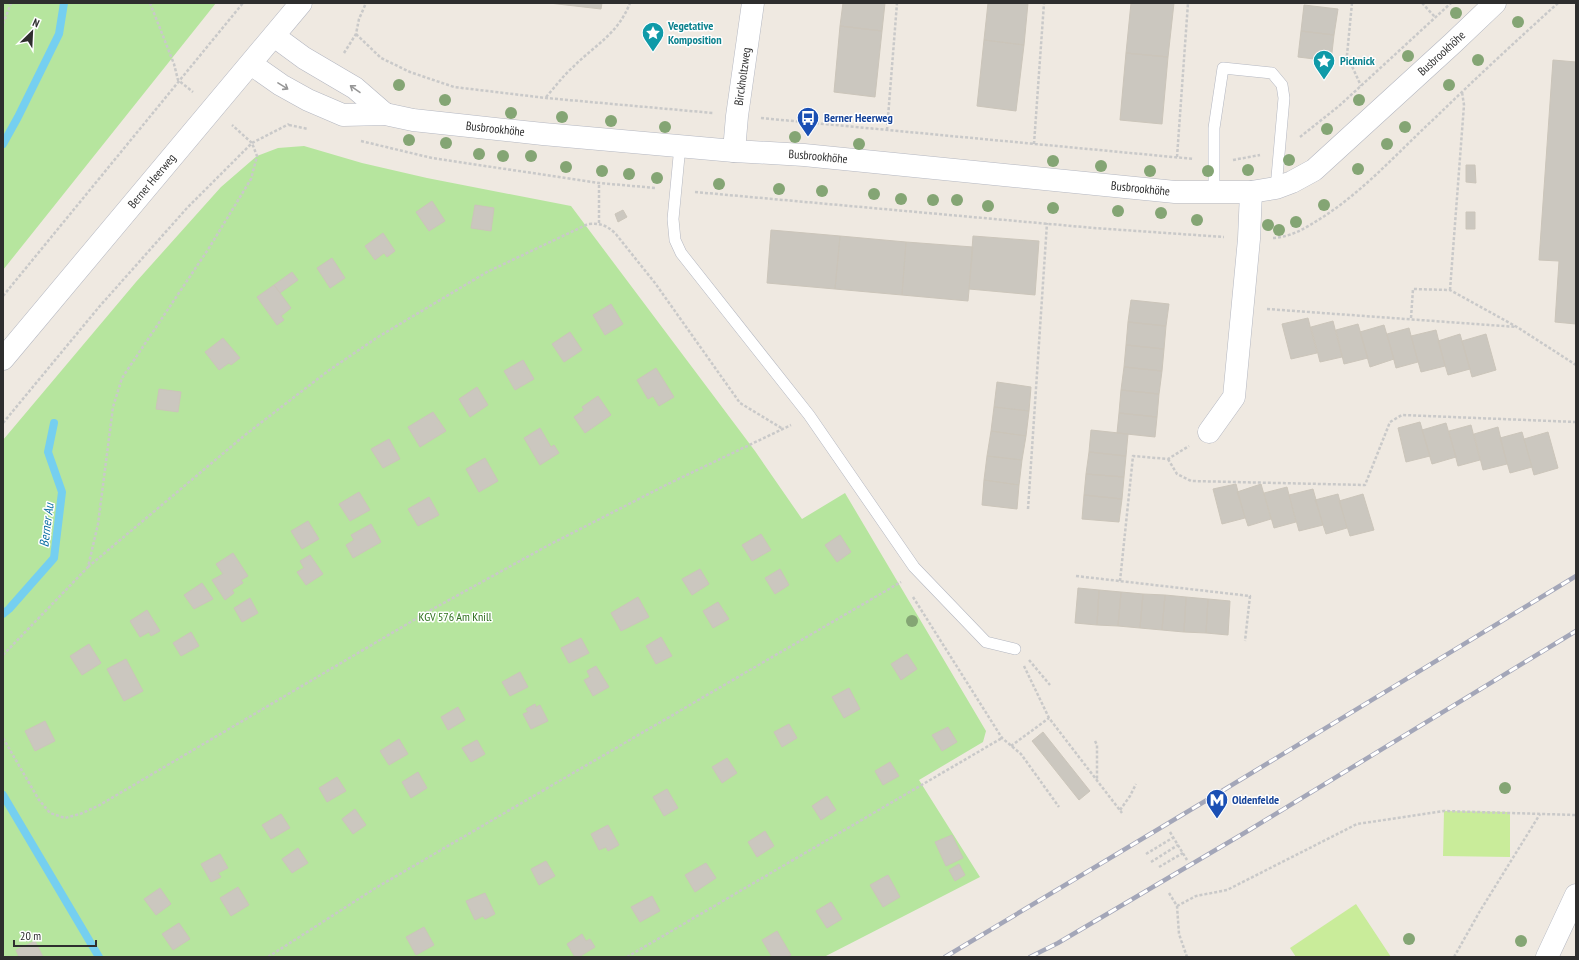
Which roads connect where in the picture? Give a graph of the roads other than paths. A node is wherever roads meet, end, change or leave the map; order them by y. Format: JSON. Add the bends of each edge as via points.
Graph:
{"nodes":[{"id":1,"x":301,"y":3,"type":"edge"},
{"id":2,"x":753,"y":3,"type":"edge"},
{"id":3,"x":1495,"y":3,"type":"edge"},
{"id":4,"x":274,"y":36,"type":"junction"},
{"id":5,"x":251,"y":64,"type":"junction"},
{"id":6,"x":385,"y":114,"type":"junction"},
{"id":7,"x":680,"y":146,"type":"junction"},
{"id":8,"x":734,"y":151,"type":"junction"},
{"id":9,"x":1276,"y":188,"type":"junction"},
{"id":10,"x":1214,"y":192,"type":"junction"},
{"id":11,"x":1251,"y":192,"type":"junction"},
{"id":12,"x":3,"y":360,"type":"edge"},
{"id":13,"x":1209,"y":432,"type":"road end"},
{"id":14,"x":1015,"y":649,"type":"road end"},
{"id":15,"x":1576,"y":895,"type":"edge"},
{"id":16,"x":1547,"y":957,"type":"edge"}],
"edges":[{"from":1,"to":4,"type":"street","name":"Berner Heerweg"},
{"from":2,"to":8,"type":"street","name":"Birckholtzweg"},
{"from":3,"to":9,"type":"street","name":"Busbrookhöhe","via":[[1314,170]]},
{"from":4,"to":5,"type":"street","name":"Berner Heerweg"},
{"from":6,"to":4,"type":"street","name":"Busbrookhöhe","one_way":true,"via":[[355,88],[304,58]]},
{"from":5,"to":6,"type":"street","name":"Busbrookhöhe","one_way":true,"via":[[308,100],[343,115]]},
{"from":5,"to":12,"type":"street","name":"Berner Heerweg"},
{"from":6,"to":7,"type":"street","name":"Busbrookhöhe","via":[[459,125]]},
{"from":7,"to":8,"type":"street","name":"Busbrookhöhe"},
{"from":7,"to":14,"type":"lane","via":[[673,218],[675,240],[681,253],[809,415],[914,567],[986,642]]},
{"from":8,"to":10,"type":"street","name":"Busbrookhöhe","via":[[804,155],[1175,192]]},
{"from":9,"to":10,"type":"lane","via":[[1284,98],[1282,84],[1272,73],[1222,68],[1214,128]]},
{"from":9,"to":11,"type":"street","name":"Busbrookhöhe"},
{"from":10,"to":11,"type":"street","name":"Busbrookhöhe"},
{"from":11,"to":13,"type":"street","via":[[1234,397]]},
{"from":15,"to":16,"type":"street"}]}
